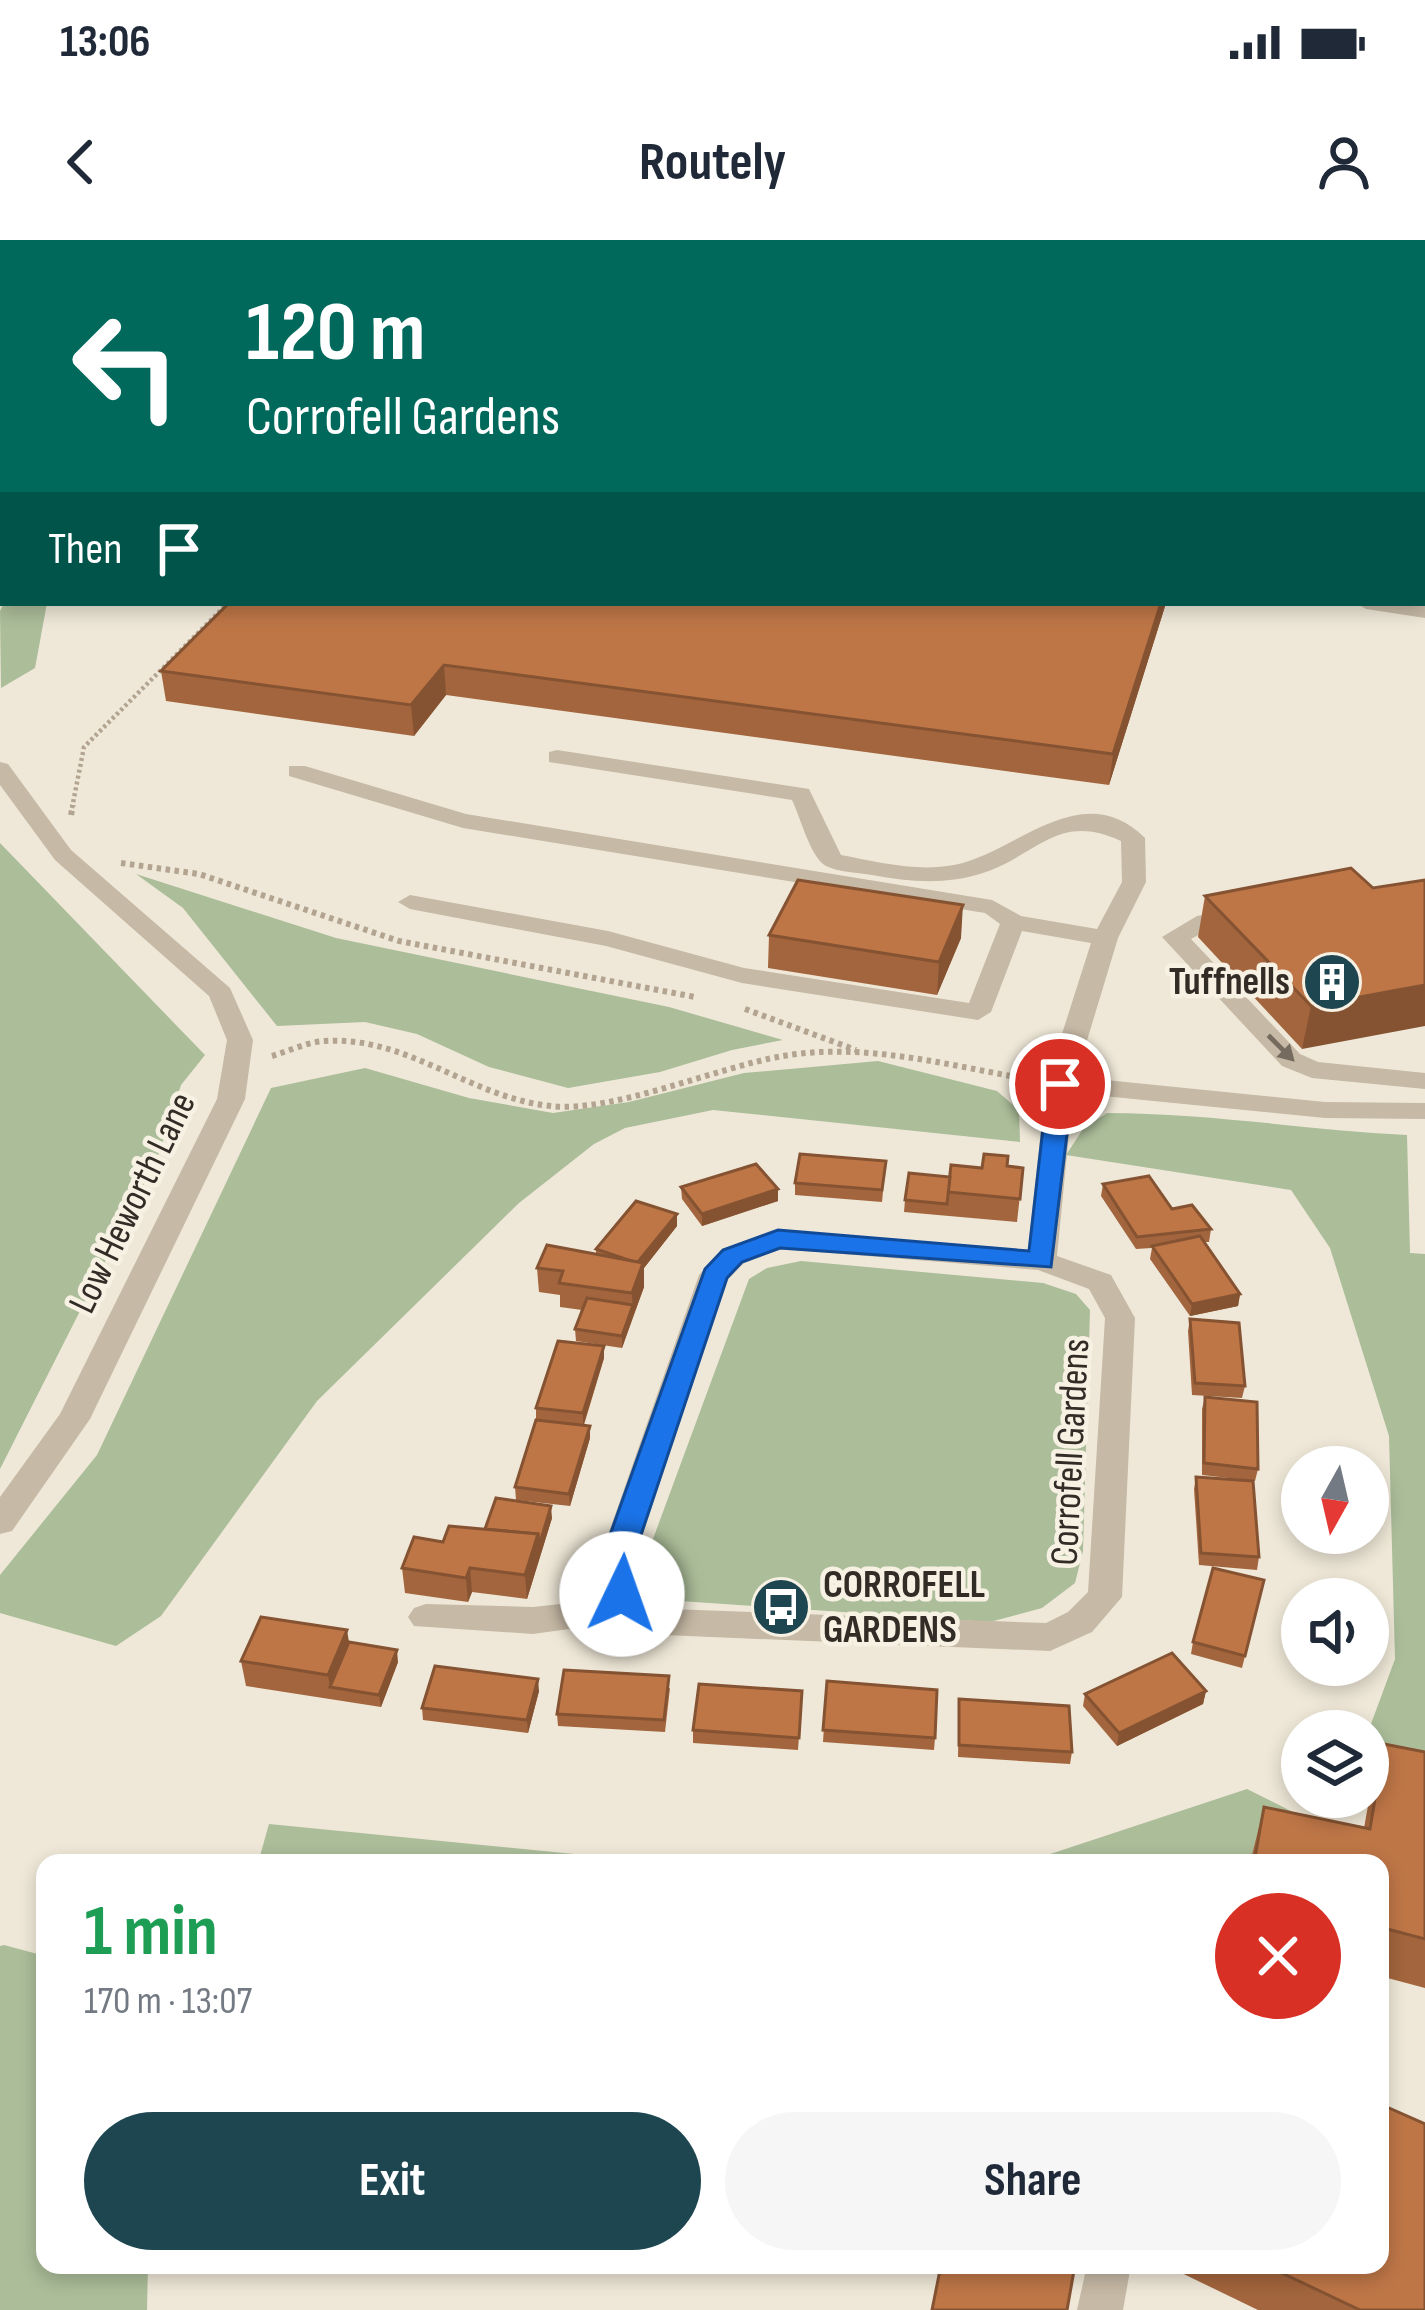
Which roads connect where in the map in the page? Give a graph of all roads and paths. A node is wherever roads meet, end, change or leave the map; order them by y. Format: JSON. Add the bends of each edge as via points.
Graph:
{"nodes":[{"id":1,"x":225,"y":606,"type":"edge"},
{"id":2,"x":1386,"y":606,"type":"edge"},
{"id":3,"x":1425,"y":612,"type":"edge"},
{"id":4,"x":557,"y":758,"type":"dead end"},
{"id":5,"x":0,"y":769,"type":"edge"},
{"id":6,"x":297,"y":771,"type":"dead end"},
{"id":7,"x":63,"y":855,"type":"junction"},
{"id":8,"x":410,"y":902,"type":"dead end"},
{"id":9,"x":1268,"y":910,"type":"edge"},
{"id":10,"x":1013,"y":922,"type":"junction"},
{"id":11,"x":1105,"y":938,"type":"junction"},
{"id":12,"x":710,"y":1000,"type":"dead end"},
{"id":13,"x":732,"y":1004,"type":"dead end"},
{"id":14,"x":856,"y":1050,"type":"junction"},
{"id":15,"x":236,"y":1066,"type":"junction"},
{"id":16,"x":1425,"y":1081,"type":"edge"},
{"id":17,"x":1060,"y":1084,"type":"junction"},
{"id":18,"x":1425,"y":1111,"type":"edge"},
{"id":19,"x":1042,"y":1261,"type":"junction"},
{"id":20,"x":0,"y":1522,"type":"edge"},
{"id":21,"x":639,"y":1605,"type":"junction"},
{"id":22,"x":426,"y":1617,"type":"dead end"},
{"id":23,"x":1107,"y":2274,"type":"edge"},
{"id":24,"x":1100,"y":2310,"type":"edge"}],
"edges":[{"from":1,"to":7,"type":"path","via":[[84,747]]},
{"from":2,"to":3,"type":"street"},
{"from":4,"to":11,"type":"street","via":[[801,794],[832,860],[903,872],[971,869],[1068,822],[1116,828],[1133,838],[1134,882]]},
{"from":5,"to":7,"type":"street","name":"Low Heworth Lane"},
{"from":6,"to":10,"type":"street","via":[[463,820],[992,907]]},
{"from":7,"to":12,"type":"path","via":[[199,874],[398,941]]},
{"from":7,"to":15,"type":"street","name":"Low Heworth Lane","via":[[221,993],[240,1040]]},
{"from":8,"to":10,"type":"street","via":[[608,939],[742,975],[978,1012]]},
{"from":9,"to":16,"type":"street","one_way":true,"via":[[1206,921],[1175,937],[1291,1060],[1312,1070]]},
{"from":10,"to":11,"type":"street"},
{"from":11,"to":17,"type":"street"},
{"from":13,"to":14,"type":"path"},
{"from":14,"to":15,"type":"path","via":[[783,1056],[554,1107],[495,1093],[376,1043],[321,1041]]},
{"from":14,"to":17,"type":"path"},
{"from":15,"to":20,"type":"street","name":"Low Heworth Lane","via":[[232,1099],[74,1419]]},
{"from":17,"to":18,"type":"street","via":[[1325,1110]]},
{"from":17,"to":19,"type":"street"},
{"from":19,"to":21,"type":"street","name":"Corrofell Gardens","via":[[778,1239],[733,1256],[715,1275],[626,1535],[622,1594]]},
{"from":19,"to":21,"type":"street","name":"Corrofell Gardens","via":[[1100,1282],[1120,1318],[1105,1597],[1080,1622],[1050,1637],[664,1622]]},
{"from":21,"to":22,"type":"street","via":[[531,1624]]},
{"from":23,"to":24,"type":"street"}]}
